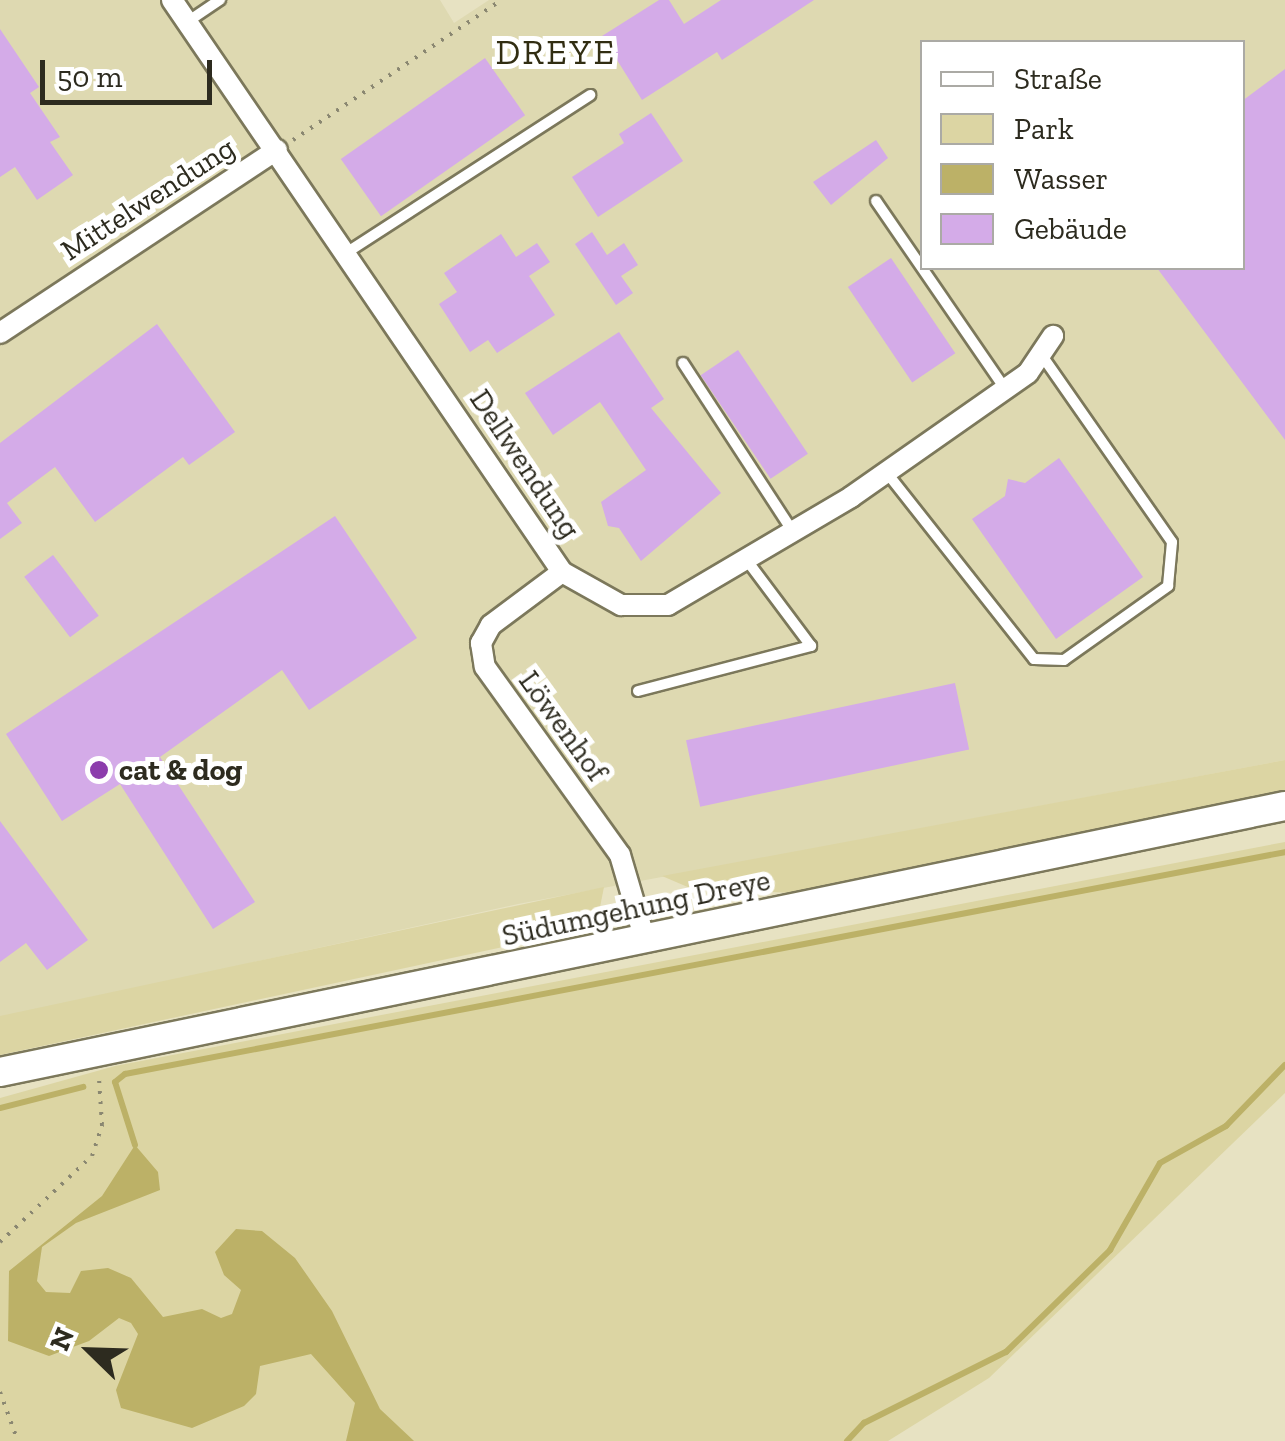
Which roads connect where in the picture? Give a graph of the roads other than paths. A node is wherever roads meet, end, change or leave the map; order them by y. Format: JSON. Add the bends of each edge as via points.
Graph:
{"nodes":[{"id":1,"x":172,"y":0,"type":"edge"},
{"id":2,"x":220,"y":0,"type":"edge"},
{"id":3,"x":188,"y":22,"type":"junction"},
{"id":4,"x":590,"y":94,"type":"dead end"},
{"id":5,"x":277,"y":150,"type":"junction"},
{"id":6,"x":876,"y":201,"type":"dead end"},
{"id":7,"x":346,"y":253,"type":"junction"},
{"id":8,"x":920,"y":265,"type":"edge"},
{"id":9,"x":923,"y":270,"type":"edge"},
{"id":10,"x":0,"y":333,"type":"edge"},
{"id":11,"x":1053,"y":336,"type":"dead end"},
{"id":12,"x":1040,"y":354,"type":"junction"},
{"id":13,"x":682,"y":363,"type":"dead end"},
{"id":14,"x":1005,"y":389,"type":"junction"},
{"id":15,"x":886,"y":472,"type":"junction"},
{"id":16,"x":792,"y":532,"type":"junction"},
{"id":17,"x":746,"y":560,"type":"junction"},
{"id":18,"x":562,"y":572,"type":"junction"},
{"id":19,"x":638,"y":691,"type":"dead end"},
{"id":20,"x":1285,"y":806,"type":"edge"},
{"id":21,"x":645,"y":940,"type":"junction"},
{"id":22,"x":0,"y":1072,"type":"edge"}],
"edges":[{"from":1,"to":3,"type":"street","name":"Mittelwendung"},
{"from":2,"to":3,"type":"lane"},
{"from":3,"to":5,"type":"street","name":"Mittelwendung"},
{"from":4,"to":7,"type":"lane"},
{"from":5,"to":7,"type":"street","name":"Dellwendung"},
{"from":5,"to":10,"type":"street","name":"Mittelwendung"},
{"from":6,"to":8,"type":"lane"},
{"from":7,"to":18,"type":"street","name":"Dellwendung"},
{"from":9,"to":14,"type":"lane"},
{"from":11,"to":12,"type":"street","name":"Dellwendung"},
{"from":12,"to":14,"type":"street","name":"Dellwendung"},
{"from":12,"to":15,"type":"lane","via":[[1172,542],[1168,586],[1064,660],[1034,658]]},
{"from":13,"to":16,"type":"lane"},
{"from":14,"to":15,"type":"street","name":"Dellwendung"},
{"from":15,"to":16,"type":"street","name":"Dellwendung"},
{"from":16,"to":17,"type":"street","name":"Dellwendung"},
{"from":17,"to":18,"type":"street","name":"Dellwendung","via":[[668,606],[621,604]]},
{"from":17,"to":19,"type":"lane","via":[[810,646]]},
{"from":18,"to":21,"type":"street","name":"Löwenhof","via":[[490,625],[481,643],[485,668],[620,855]]},
{"from":20,"to":21,"type":"main road","name":"Südumgehung Dreye"},
{"from":21,"to":22,"type":"main road","name":"Südumgehung Dreye"}]}
